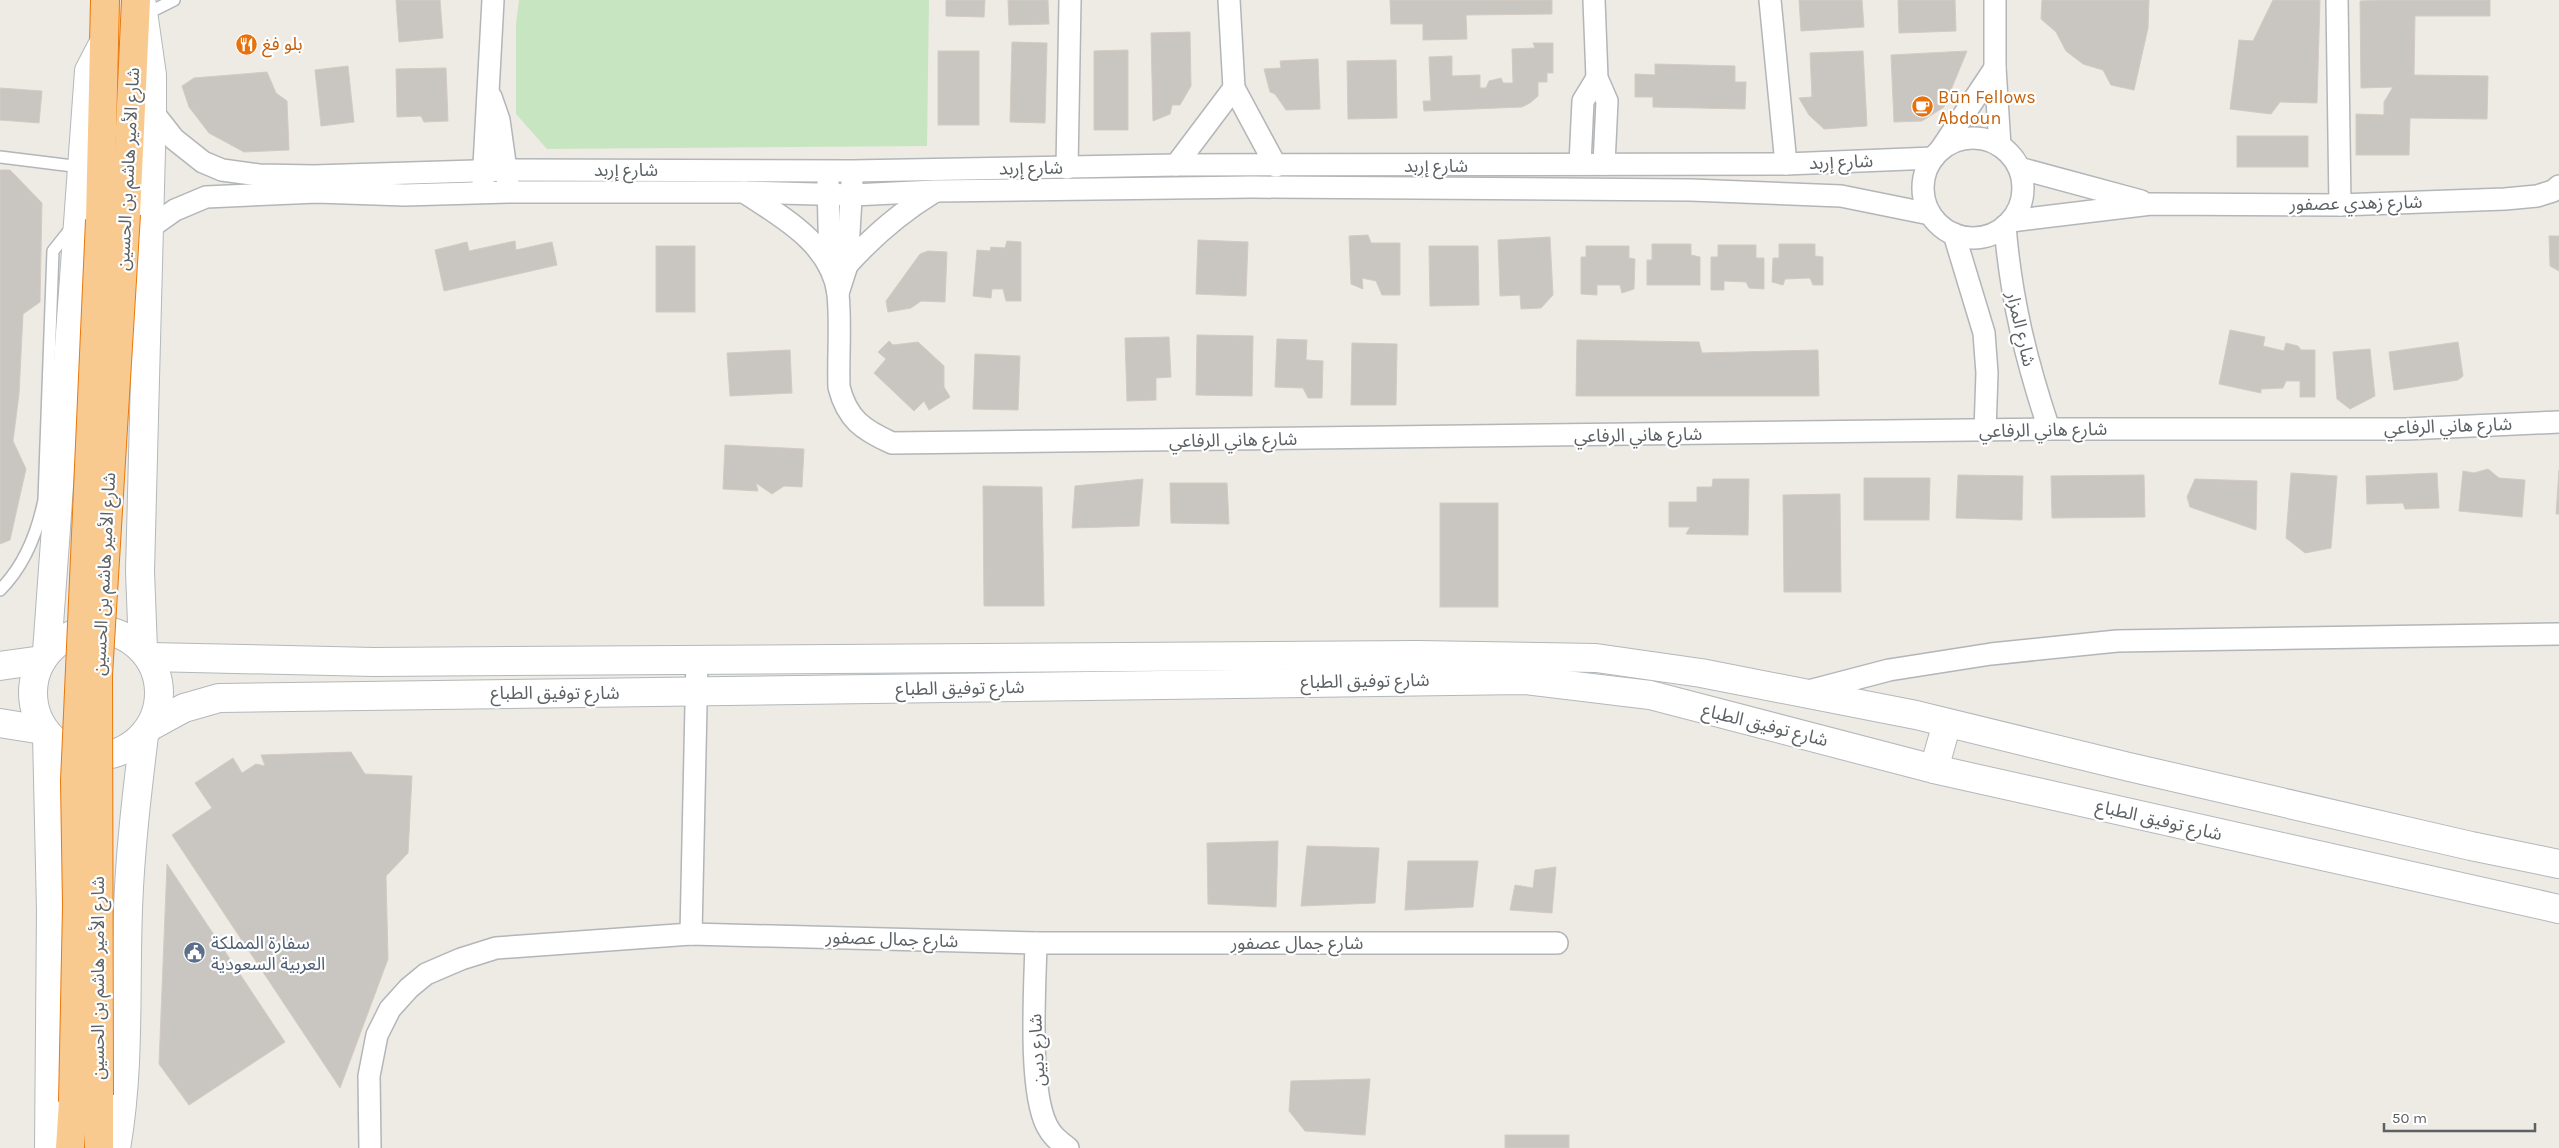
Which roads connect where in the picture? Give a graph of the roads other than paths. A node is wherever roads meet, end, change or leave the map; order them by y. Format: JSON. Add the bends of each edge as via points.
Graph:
{"nodes":[{"id":1,"x":105,"y":0,"type":"edge"},
{"id":2,"x":174,"y":0,"type":"edge"},
{"id":3,"x":493,"y":0,"type":"edge"},
{"id":4,"x":1070,"y":0,"type":"edge"},
{"id":5,"x":1229,"y":0,"type":"edge"},
{"id":6,"x":1594,"y":0,"type":"edge"},
{"id":7,"x":1770,"y":0,"type":"edge"},
{"id":8,"x":1996,"y":0,"type":"edge"},
{"id":9,"x":2337,"y":0,"type":"edge"},
{"id":10,"x":140,"y":5,"type":"edge"},
{"id":11,"x":103,"y":44,"type":"junction"},
{"id":12,"x":1995,"y":68,"type":"junction"},
{"id":13,"x":1597,"y":78,"type":"junction"},
{"id":14,"x":1234,"y":88,"type":"junction"},
{"id":15,"x":490,"y":92,"type":"junction"},
{"id":16,"x":152,"y":111,"type":"junction"},
{"id":17,"x":2000,"y":146,"type":"junction"},
{"id":18,"x":1937,"y":154,"type":"junction"},
{"id":19,"x":0,"y":157,"type":"edge"},
{"id":20,"x":1580,"y":164,"type":"junction"},
{"id":21,"x":1604,"y":164,"type":"junction"},
{"id":22,"x":1786,"y":164,"type":"junction"},
{"id":23,"x":1176,"y":166,"type":"junction"},
{"id":24,"x":1276,"y":166,"type":"junction"},
{"id":25,"x":81,"y":167,"type":"junction"},
{"id":26,"x":1067,"y":168,"type":"junction"},
{"id":27,"x":2019,"y":168,"type":"junction"},
{"id":28,"x":483,"y":170,"type":"junction"},
{"id":29,"x":507,"y":170,"type":"junction"},
{"id":30,"x":828,"y":170,"type":"junction"},
{"id":31,"x":852,"y":171,"type":"junction"},
{"id":32,"x":2559,"y":186,"type":"edge"},
{"id":33,"x":935,"y":191,"type":"junction"},
{"id":34,"x":508,"y":192,"type":"junction"},
{"id":35,"x":744,"y":192,"type":"junction"},
{"id":36,"x":483,"y":193,"type":"junction"},
{"id":37,"x":828,"y":195,"type":"junction"},
{"id":38,"x":852,"y":195,"type":"junction"},
{"id":39,"x":2151,"y":204,"type":"junction"},
{"id":40,"x":2340,"y":205,"type":"junction"},
{"id":41,"x":1930,"y":214,"type":"junction"},
{"id":42,"x":101,"y":218,"type":"junction"},
{"id":43,"x":2008,"y":224,"type":"junction"},
{"id":44,"x":151,"y":227,"type":"junction"},
{"id":45,"x":1954,"y":234,"type":"junction"},
{"id":46,"x":839,"y":267,"type":"junction"},
{"id":47,"x":2559,"y":422,"type":"edge"},
{"id":48,"x":2049,"y":429,"type":"junction"},
{"id":49,"x":1986,"y":431,"type":"junction"},
{"id":50,"x":54,"y":568,"type":"junction"},
{"id":51,"x":140,"y":571,"type":"junction"},
{"id":52,"x":0,"y":590,"type":"edge"},
{"id":53,"x":2559,"y":634,"type":"edge"},
{"id":54,"x":146,"y":654,"type":"junction"},
{"id":55,"x":45,"y":656,"type":"junction"},
{"id":56,"x":697,"y":659,"type":"junction"},
{"id":57,"x":0,"y":666,"type":"edge"},
{"id":58,"x":696,"y":693,"type":"junction"},
{"id":59,"x":1802,"y":693,"type":"junction"},
{"id":60,"x":0,"y":723,"type":"edge"},
{"id":61,"x":1947,"y":723,"type":"junction"},
{"id":62,"x":148,"y":731,"type":"junction"},
{"id":63,"x":46,"y":733,"type":"junction"},
{"id":64,"x":1934,"y":769,"type":"junction"},
{"id":65,"x":135,"y":809,"type":"junction"},
{"id":66,"x":50,"y":822,"type":"junction"},
{"id":67,"x":2559,"y":864,"type":"edge"},
{"id":68,"x":2559,"y":909,"type":"edge"},
{"id":69,"x":691,"y":934,"type":"junction"},
{"id":70,"x":1036,"y":943,"type":"junction"},
{"id":71,"x":1557,"y":943,"type":"dead end"},
{"id":72,"x":49,"y":1148,"type":"edge"},
{"id":73,"x":70,"y":1148,"type":"edge"},
{"id":74,"x":99,"y":1148,"type":"edge"},
{"id":75,"x":116,"y":1148,"type":"edge"},
{"id":76,"x":370,"y":1148,"type":"edge"},
{"id":77,"x":1068,"y":1148,"type":"edge"}],
"edges":[{"from":1,"to":11,"type":"highway","name":"شارع الأمير هاشم بن الحسين"},
{"from":2,"to":10,"type":"lane"},
{"from":3,"to":15,"type":"street"},
{"from":4,"to":26,"type":"street"},
{"from":5,"to":14,"type":"street"},
{"from":6,"to":13,"type":"street"},
{"from":7,"to":22,"type":"street"},
{"from":8,"to":12,"type":"street"},
{"from":9,"to":40,"type":"street"},
{"from":10,"to":16,"type":"street","via":[[152,75]]},
{"from":10,"to":42,"type":"highway","name":"شارع الأمير هاشم بن الحسين"},
{"from":11,"to":25,"type":"street","via":[[89,71]]},
{"from":11,"to":42,"type":"highway","name":"شارع الأمير هاشم بن الحسين"},
{"from":12,"to":17,"type":"street"},
{"from":12,"to":18,"type":"street"},
{"from":13,"to":20,"type":"street","via":[[1583,101]]},
{"from":13,"to":21,"type":"street","via":[[1607,101]]},
{"from":14,"to":23,"type":"street"},
{"from":14,"to":24,"type":"street"},
{"from":15,"to":28,"type":"street","via":[[485,119]]},
{"from":15,"to":29,"type":"street","via":[[499,120]]},
{"from":16,"to":28,"type":"street","name":"شارع إربد","via":[[174,139],[203,162],[222,170],[259,175],[314,176]]},
{"from":16,"to":44,"type":"street"},
{"from":17,"to":18,"type":"street","via":[[1970,138],[1954,142]]},
{"from":17,"to":27,"type":"street"},
{"from":18,"to":22,"type":"street","name":"شارع إربد"},
{"from":18,"to":41,"type":"street","via":[[1926,172],[1923,186],[1924,201]]},
{"from":19,"to":25,"type":"lane"},
{"from":20,"to":21,"type":"street","name":"شارع إربد"},
{"from":20,"to":24,"type":"street","name":"شارع إربد"},
{"from":21,"to":22,"type":"street","name":"شارع إربد"},
{"from":23,"to":24,"type":"street","name":"شارع إربد"},
{"from":23,"to":26,"type":"street","name":"شارع إربد"},
{"from":25,"to":42,"type":"street"},
{"from":26,"to":31,"type":"street","name":"شارع إربد"},
{"from":27,"to":39,"type":"street","name":"شارع زهدي عصفور"},
{"from":27,"to":43,"type":"street","via":[[2022,196]]},
{"from":28,"to":29,"type":"street","name":"شارع إربد"},
{"from":28,"to":36,"type":"street"},
{"from":29,"to":30,"type":"street","name":"شارع إربد"},
{"from":29,"to":34,"type":"street"},
{"from":30,"to":31,"type":"street","name":"شارع إربد"},
{"from":30,"to":37,"type":"street","name":"شارع هاني الرفاعي"},
{"from":31,"to":38,"type":"street","name":"شارع هاني الرفاعي"},
{"from":32,"to":40,"type":"street","name":"شارع زهدي عصفور","via":[[2529,197]]},
{"from":33,"to":38,"type":"street","name":"شارع إربد"},
{"from":33,"to":41,"type":"street","name":"شارع إربد","via":[[1252,186],[1690,190],[1841,196]]},
{"from":33,"to":46,"type":"street","name":"شارع هاني الرفاعي","via":[[902,212]]},
{"from":34,"to":35,"type":"street","name":"شارع إربد"},
{"from":34,"to":36,"type":"street","name":"شارع إربد"},
{"from":35,"to":37,"type":"street","name":"شارع إربد"},
{"from":35,"to":46,"type":"street","via":[[797,228]]},
{"from":36,"to":44,"type":"street","name":"شارع إربد","via":[[219,195],[194,201]]},
{"from":37,"to":38,"type":"street","name":"شارع إربد"},
{"from":37,"to":46,"type":"street","name":"شارع هاني الرفاعي"},
{"from":38,"to":46,"type":"street","name":"شارع هاني الرفاعي"},
{"from":39,"to":40,"type":"street","name":"شارع زهدي عصفور"},
{"from":39,"to":43,"type":"street","name":"شارع زهدي عصفور"},
{"from":41,"to":45,"type":"street"},
{"from":42,"to":50,"type":"street"},
{"from":42,"to":52,"type":"lane","via":[[52,251],[44,500],[37,534],[12,578]]},
{"from":42,"to":73,"type":"highway","name":"شارع الأمير هاشم بن الحسين","bridge":true,"via":[[76,781],[77,906]]},
{"from":42,"to":74,"type":"highway","name":"شارع الأمير هاشم بن الحسين","bridge":true},
{"from":43,"to":45,"type":"street","via":[[1981,238]]},
{"from":43,"to":48,"type":"street","name":"شارع المزار","via":[[2014,308]]},
{"from":44,"to":51,"type":"street"},
{"from":45,"to":49,"type":"street","name":"شارع المزار","via":[[1984,333]]},
{"from":46,"to":49,"type":"street","name":"شارع هاني الرفاعي","via":[[839,387],[842,401],[864,430],[892,443]]},
{"from":47,"to":48,"type":"street","name":"شارع هاني الرفاعي","via":[[2406,429]]},
{"from":48,"to":49,"type":"street","name":"شارع هاني الرفاعي"},
{"from":50,"to":51,"type":"street","via":[[90,597],[102,602],[126,595]]},
{"from":50,"to":55,"type":"street"},
{"from":51,"to":54,"type":"street"},
{"from":53,"to":59,"type":"street","via":[[2117,641],[1991,654],[1889,670]]},
{"from":54,"to":55,"type":"street","via":[[121,635],[95,630],[69,636]]},
{"from":54,"to":56,"type":"street","name":"شارع توفيق الطباع","via":[[374,662]]},
{"from":54,"to":62,"type":"street","via":[[157,674],[160,692],[158,709]]},
{"from":55,"to":57,"type":"street"},
{"from":55,"to":63,"type":"street","via":[[34,676],[32,694],[35,712]]},
{"from":56,"to":58,"type":"street"},
{"from":56,"to":59,"type":"street","name":"شارع توفيق الطباع","via":[[1571,655],[1641,662]]},
{"from":58,"to":62,"type":"street","name":"شارع توفيق الطباع","via":[[219,698],[184,708]]},
{"from":58,"to":64,"type":"street","name":"شارع توفيق الطباع","via":[[1524,680],[1650,695]]},
{"from":58,"to":69,"type":"street"},
{"from":59,"to":61,"type":"street","name":"شارع توفيق الطباع"},
{"from":60,"to":63,"type":"street"},
{"from":61,"to":64,"type":"street"},
{"from":61,"to":67,"type":"street","name":"شارع توفيق الطباع"},
{"from":62,"to":63,"type":"street","via":[[130,747],[114,755],[96,757],[61,747]]},
{"from":62,"to":65,"type":"street"},
{"from":63,"to":66,"type":"street"},
{"from":64,"to":68,"type":"street","name":"شارع توفيق الطباع"},
{"from":65,"to":66,"type":"street","via":[[119,794],[99,788],[82,793]]},
{"from":65,"to":75,"type":"street","via":[[128,908],[125,1082]]},
{"from":66,"to":72,"type":"street"},
{"from":69,"to":70,"type":"street","name":"شارع جمال عصفور"},
{"from":69,"to":76,"type":"street","name":"شارع جمال عصفور","via":[[496,948],[426,974],[390,1010],[377,1035],[369,1076]]},
{"from":70,"to":71,"type":"street","name":"شارع جمال عصفور"},
{"from":70,"to":77,"type":"street","name":"شارع دبين","via":[[1035,1034],[1039,1095],[1046,1124],[1054,1137]]}]}
